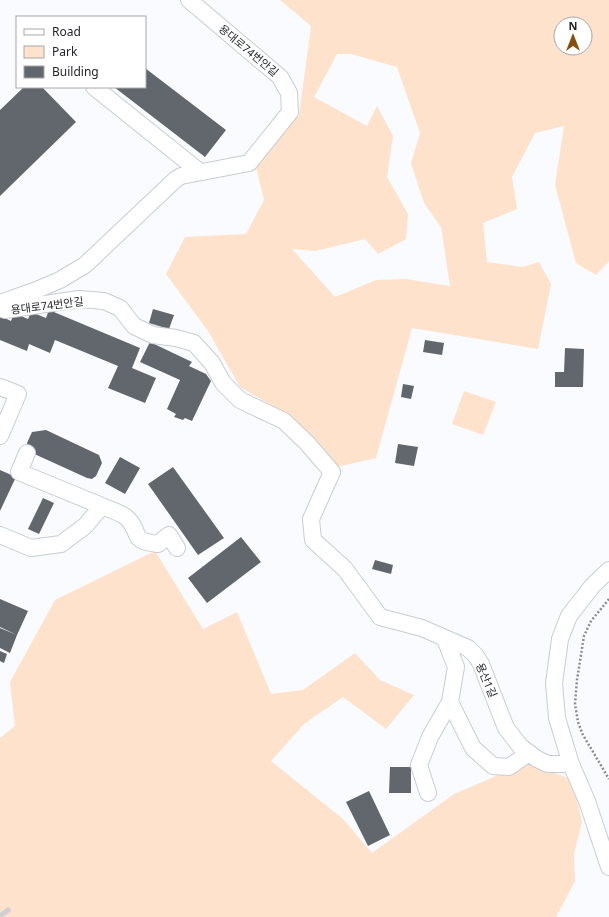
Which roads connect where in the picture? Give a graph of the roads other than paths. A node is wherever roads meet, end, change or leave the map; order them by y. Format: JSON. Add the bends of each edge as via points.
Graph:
{"nodes":[{"id":1,"x":189,"y":0,"type":"edge"},
{"id":2,"x":95,"y":88,"type":"edge"},
{"id":3,"x":200,"y":172,"type":"junction"},
{"id":4,"x":0,"y":303,"type":"edge"},
{"id":5,"x":0,"y":308,"type":"edge"},
{"id":6,"x":0,"y":387,"type":"edge"},
{"id":7,"x":0,"y":436,"type":"edge"},
{"id":8,"x":27,"y":453,"type":"dead end"},
{"id":9,"x":102,"y":506,"type":"junction"},
{"id":10,"x":0,"y":535,"type":"edge"},
{"id":11,"x":178,"y":548,"type":"dead end"},
{"id":12,"x":609,"y":570,"type":"edge"},
{"id":13,"x":380,"y":617,"type":"joint"},
{"id":14,"x":445,"y":639,"type":"junction"},
{"id":15,"x":450,"y":702,"type":"junction"},
{"id":16,"x":529,"y":753,"type":"junction"},
{"id":17,"x":571,"y":764,"type":"junction"},
{"id":18,"x":428,"y":793,"type":"dead end"},
{"id":19,"x":609,"y":867,"type":"edge"}],
"edges":[{"from":1,"to":3,"type":"street","name":"용대로74번안길","via":[[280,76],[289,93],[290,112],[249,163]]},
{"from":2,"to":3,"type":"street"},
{"from":3,"to":4,"type":"street","name":"용대로74번안길","via":[[181,176],[171,182],[85,265],[34,291]]},
{"from":5,"to":13,"type":"street","name":"용대로74번안길","via":[[5,310],[79,299],[104,301],[120,308],[134,326],[154,335],[194,343],[212,363],[223,383],[240,400],[284,421],[332,472],[311,519],[313,540],[345,569]]},
{"from":6,"to":7,"type":"street","via":[[18,394]]},
{"from":8,"to":9,"type":"street","via":[[19,472]]},
{"from":9,"to":10,"type":"street","via":[[85,526],[61,544],[31,548]]},
{"from":9,"to":11,"type":"street","via":[[127,518],[138,538],[144,542],[158,544],[169,535]]},
{"from":12,"to":17,"type":"street","via":[[593,585],[570,616],[560,639],[554,683],[557,718]]},
{"from":13,"to":14,"type":"street","name":"용산1길","via":[[422,628]]},
{"from":14,"to":15,"type":"street","via":[[456,667]]},
{"from":14,"to":16,"type":"street","name":"용산1길","via":[[468,648],[476,656],[506,728]]},
{"from":15,"to":16,"type":"street","via":[[474,748],[493,766],[509,767]]},
{"from":15,"to":18,"type":"street","via":[[430,736],[419,765]]},
{"from":16,"to":17,"type":"street","name":"용산1길","via":[[548,764]]},
{"from":17,"to":19,"type":"street"}]}
